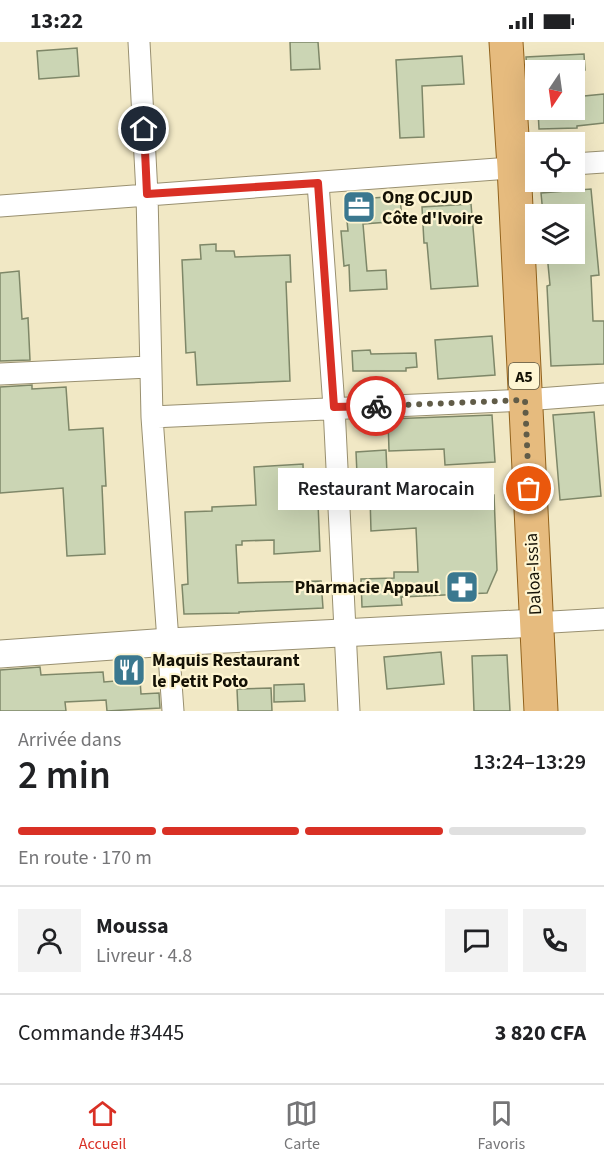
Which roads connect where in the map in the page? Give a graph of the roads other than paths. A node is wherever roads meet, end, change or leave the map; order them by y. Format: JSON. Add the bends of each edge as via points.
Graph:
{"nodes":[{"id":1,"x":139,"y":42,"type":"edge"},
{"id":2,"x":506,"y":42,"type":"edge"},
{"id":3,"x":604,"y":162,"type":"edge"},
{"id":4,"x":585,"y":163,"type":"edge"},
{"id":5,"x":525,"y":166,"type":"edge"},
{"id":6,"x":318,"y":183,"type":"junction"},
{"id":7,"x":525,"y":192,"type":"edge"},
{"id":8,"x":147,"y":194,"type":"junction"},
{"id":9,"x":0,"y":206,"type":"edge"},
{"id":10,"x":149,"y":367,"type":"junction"},
{"id":11,"x":0,"y":374,"type":"edge"},
{"id":12,"x":604,"y":394,"type":"edge"},
{"id":13,"x":525,"y":400,"type":"junction"},
{"id":14,"x":334,"y":407,"type":"junction"},
{"id":15,"x":152,"y":417,"type":"junction"},
{"id":16,"x":604,"y":619,"type":"edge"},
{"id":17,"x":535,"y":622,"type":"junction"},
{"id":18,"x":345,"y":632,"type":"junction"},
{"id":19,"x":169,"y":642,"type":"junction"},
{"id":20,"x":0,"y":654,"type":"edge"},
{"id":21,"x":173,"y":711,"type":"edge"},
{"id":22,"x":349,"y":711,"type":"edge"},
{"id":23,"x":541,"y":711,"type":"edge"}],
"edges":[{"from":1,"to":8,"type":"street"},
{"from":2,"to":5,"type":"main road","name":"Daloa-Issia","number":"A5"},
{"from":3,"to":4,"type":"street"},
{"from":5,"to":6,"type":"street"},
{"from":6,"to":8,"type":"street"},
{"from":6,"to":14,"type":"street"},
{"from":7,"to":13,"type":"main road","name":"Daloa-Issia","number":"A5"},
{"from":8,"to":9,"type":"street"},
{"from":8,"to":10,"type":"street"},
{"from":10,"to":11,"type":"street"},
{"from":10,"to":15,"type":"street"},
{"from":12,"to":13,"type":"street"},
{"from":13,"to":14,"type":"street"},
{"from":13,"to":17,"type":"main road","name":"Daloa-Issia","number":"A5"},
{"from":14,"to":15,"type":"street"},
{"from":14,"to":18,"type":"street"},
{"from":15,"to":19,"type":"street"},
{"from":16,"to":17,"type":"street"},
{"from":17,"to":18,"type":"street"},
{"from":17,"to":23,"type":"main road","name":"Daloa-Issia","number":"A5"},
{"from":18,"to":19,"type":"street"},
{"from":18,"to":22,"type":"street"},
{"from":19,"to":20,"type":"street"},
{"from":19,"to":21,"type":"street"}]}
